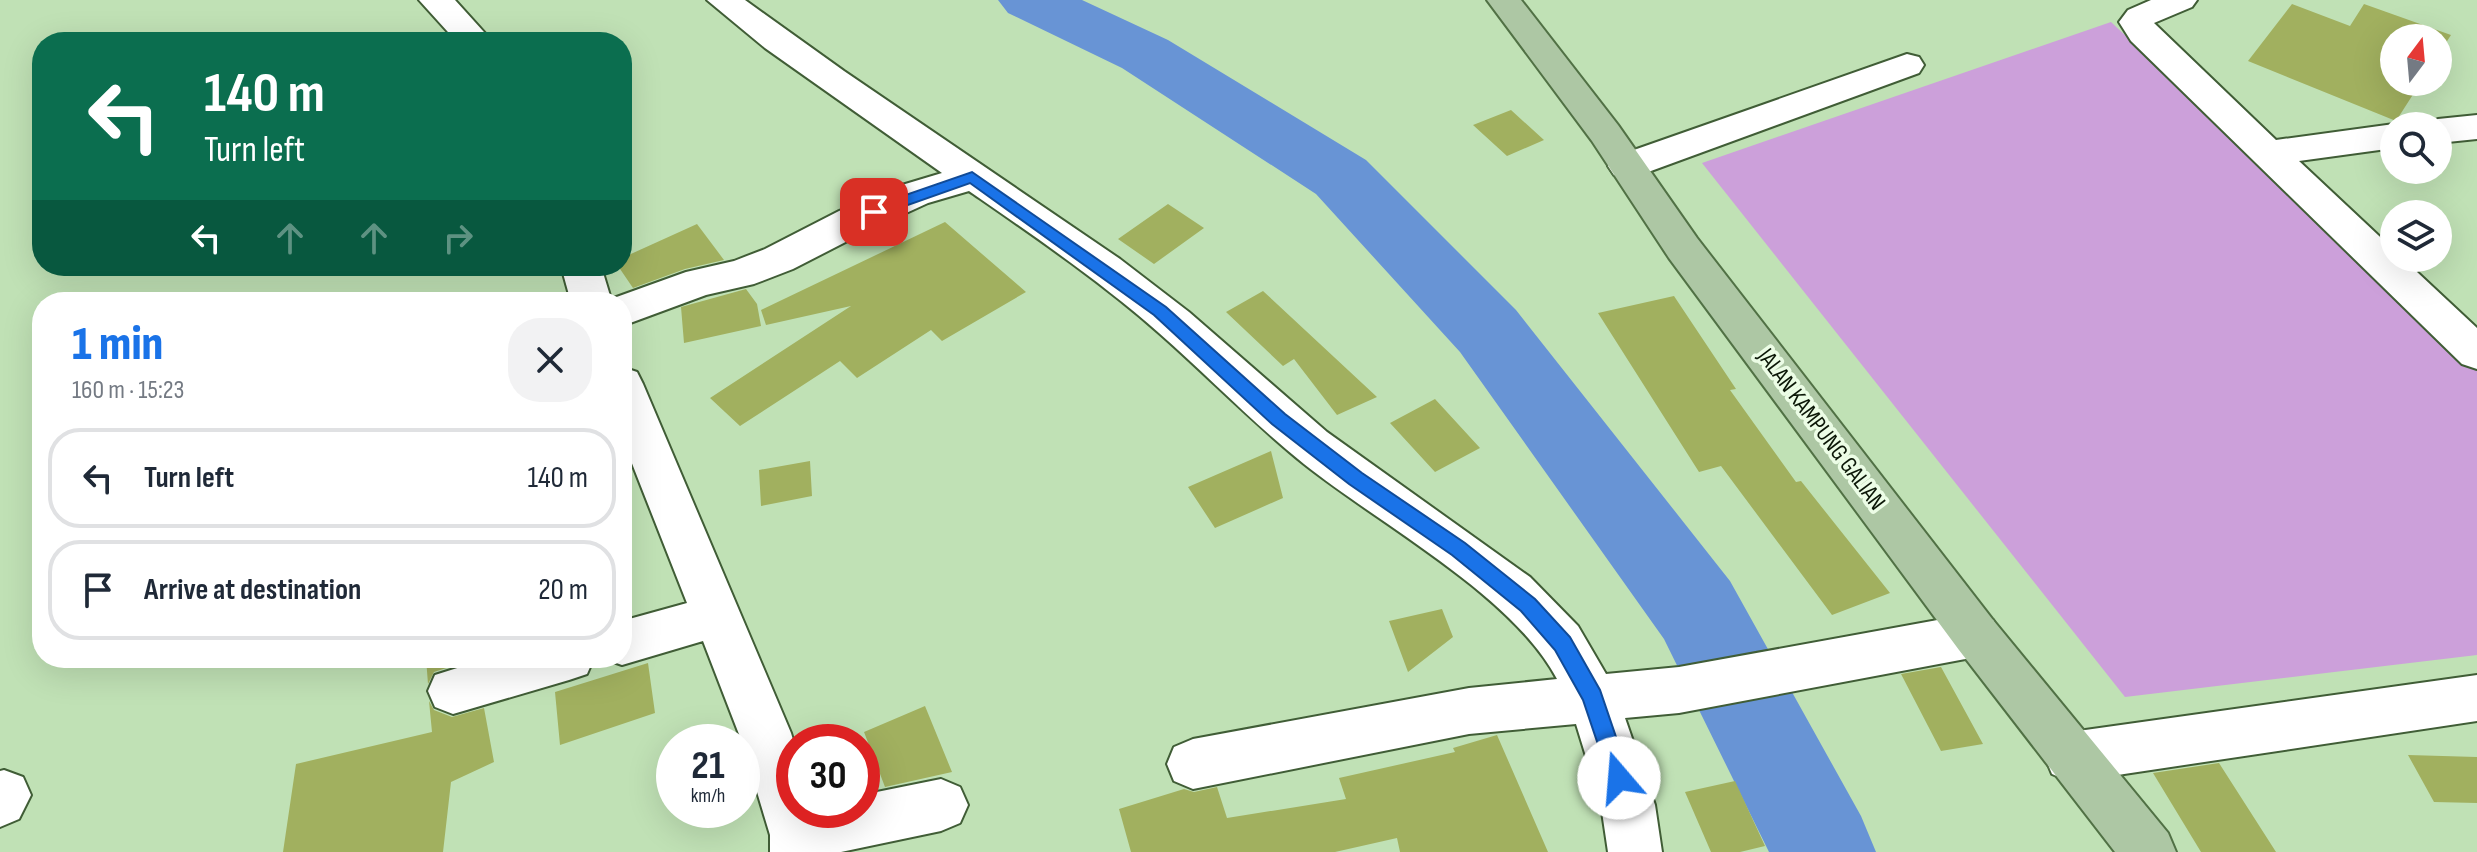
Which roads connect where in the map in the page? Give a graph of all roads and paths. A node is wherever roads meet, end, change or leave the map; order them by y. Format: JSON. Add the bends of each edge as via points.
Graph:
{"nodes":[{"id":1,"x":436,"y":0,"type":"edge"},
{"id":2,"x":724,"y":0,"type":"edge"},
{"id":3,"x":1504,"y":0,"type":"edge"},
{"id":4,"x":2180,"y":0,"type":"edge"},
{"id":5,"x":466,"y":32,"type":"edge"},
{"id":6,"x":1907,"y":65,"type":"dead end"},
{"id":7,"x":2477,"y":127,"type":"edge"},
{"id":8,"x":2452,"y":130,"type":"edge"},
{"id":9,"x":2380,"y":138,"type":"edge"},
{"id":10,"x":2267,"y":153,"type":"junction"},
{"id":11,"x":1627,"y":166,"type":"junction"},
{"id":12,"x":972,"y":177,"type":"junction"},
{"id":13,"x":632,"y":307,"type":"edge"},
{"id":14,"x":2477,"y":353,"type":"edge"},
{"id":15,"x":632,"y":408,"type":"edge"},
{"id":16,"x":717,"y":616,"type":"junction"},
{"id":17,"x":1976,"y":635,"type":"junction"},
{"id":18,"x":632,"y":640,"type":"edge"},
{"id":19,"x":534,"y":668,"type":"edge"},
{"id":20,"x":453,"y":691,"type":"dead end"},
{"id":21,"x":1592,"y":697,"type":"junction"},
{"id":22,"x":2477,"y":698,"type":"edge"},
{"id":23,"x":2071,"y":757,"type":"junction"},
{"id":24,"x":1193,"y":764,"type":"dead end"},
{"id":25,"x":941,"y":805,"type":"dead end"},
{"id":26,"x":797,"y":844,"type":"edge"},
{"id":27,"x":1635,"y":852,"type":"edge"},
{"id":28,"x":2149,"y":852,"type":"edge"}],
"edges":[{"from":1,"to":5,"type":"street"},
{"from":2,"to":12,"type":"street","via":[[799,59]]},
{"from":3,"to":11,"type":"main road","name":"JALAN KAMPUNG GALIAN"},
{"from":4,"to":10,"type":"street","via":[[2136,22],[2171,64]]},
{"from":6,"to":11,"type":"street"},
{"from":7,"to":8,"type":"street"},
{"from":9,"to":10,"type":"street"},
{"from":10,"to":14,"type":"street"},
{"from":11,"to":17,"type":"main road","name":"JALAN KAMPUNG GALIAN","via":[[1683,248]]},
{"from":12,"to":13,"type":"street","via":[[890,205],[740,274],[700,282]]},
{"from":12,"to":21,"type":"street","via":[[1160,311],[1279,419],[1528,605],[1562,644]]},
{"from":15,"to":16,"type":"street"},
{"from":16,"to":18,"type":"street"},
{"from":16,"to":26,"type":"street","via":[[765,733]]},
{"from":17,"to":21,"type":"street","via":[[1679,690]]},
{"from":17,"to":23,"type":"main road","name":"JALAN KAMPUNG GALIAN"},
{"from":19,"to":20,"type":"street"},
{"from":21,"to":24,"type":"street","via":[[1469,711]]},
{"from":21,"to":27,"type":"street","via":[[1626,799]]},
{"from":22,"to":23,"type":"street"},
{"from":23,"to":28,"type":"main road","name":"JALAN KAMPUNG GALIAN"},
{"from":25,"to":26,"type":"street"}]}
